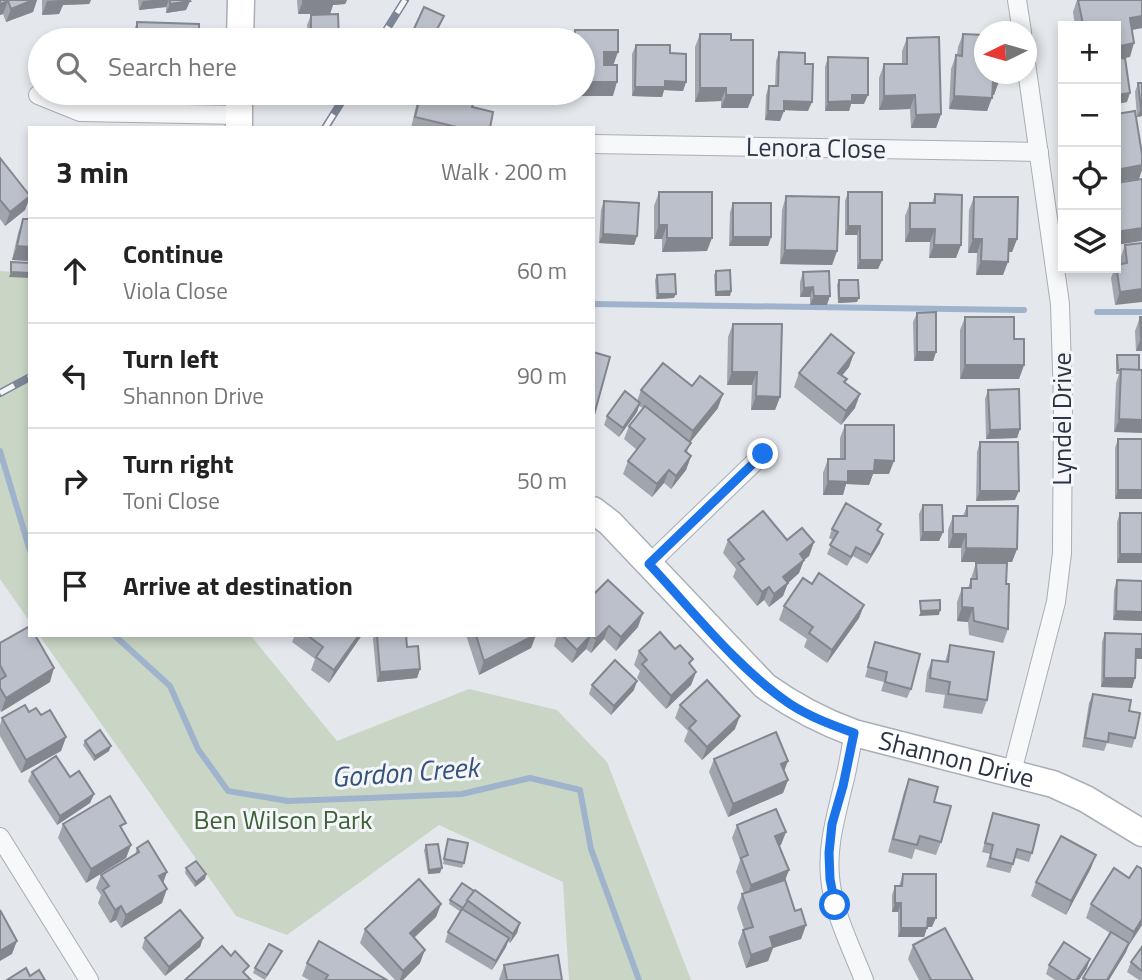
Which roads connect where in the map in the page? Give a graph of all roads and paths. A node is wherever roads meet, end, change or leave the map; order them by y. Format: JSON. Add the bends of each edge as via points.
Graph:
{"nodes":[{"id":1,"x":241,"y":0,"type":"edge"},
{"id":2,"x":1017,"y":0,"type":"edge"},
{"id":3,"x":1020,"y":21,"type":"edge"},
{"id":4,"x":240,"y":28,"type":"edge"},
{"id":5,"x":1030,"y":84,"type":"edge"},
{"id":6,"x":62,"y":105,"type":"edge"},
{"id":7,"x":239,"y":112,"type":"edge"},
{"id":8,"x":595,"y":144,"type":"edge"},
{"id":9,"x":1040,"y":152,"type":"junction"},
{"id":10,"x":763,"y":454,"type":"dead end"},
{"id":11,"x":595,"y":512,"type":"edge"},
{"id":12,"x":649,"y":564,"type":"junction"},
{"id":13,"x":854,"y":733,"type":"junction"},
{"id":14,"x":1012,"y":772,"type":"junction"},
{"id":15,"x":1142,"y":832,"type":"edge"},
{"id":16,"x":0,"y":836,"type":"edge"},
{"id":17,"x":89,"y":980,"type":"edge"},
{"id":18,"x":863,"y":980,"type":"edge"}],
"edges":[{"from":1,"to":4,"type":"street"},
{"from":2,"to":3,"type":"street"},
{"from":5,"to":9,"type":"street","name":"Lyndel Drive"},
{"from":6,"to":7,"type":"street","via":[[79,112]]},
{"from":8,"to":9,"type":"street","name":"Lenora Close"},
{"from":9,"to":14,"type":"street","name":"Lyndel Drive","via":[[1060,304],[1062,553],[1054,614]]},
{"from":10,"to":12,"type":"street"},
{"from":11,"to":12,"type":"street","name":"Shannon Drive"},
{"from":12,"to":13,"type":"street","name":"Shannon Drive","via":[[765,686],[822,722]]},
{"from":13,"to":14,"type":"street","name":"Shannon Drive"},
{"from":13,"to":18,"type":"street","via":[[829,853],[835,905]]},
{"from":14,"to":15,"type":"street","name":"Shannon Drive","via":[[1086,799]]},
{"from":16,"to":17,"type":"street"}]}
